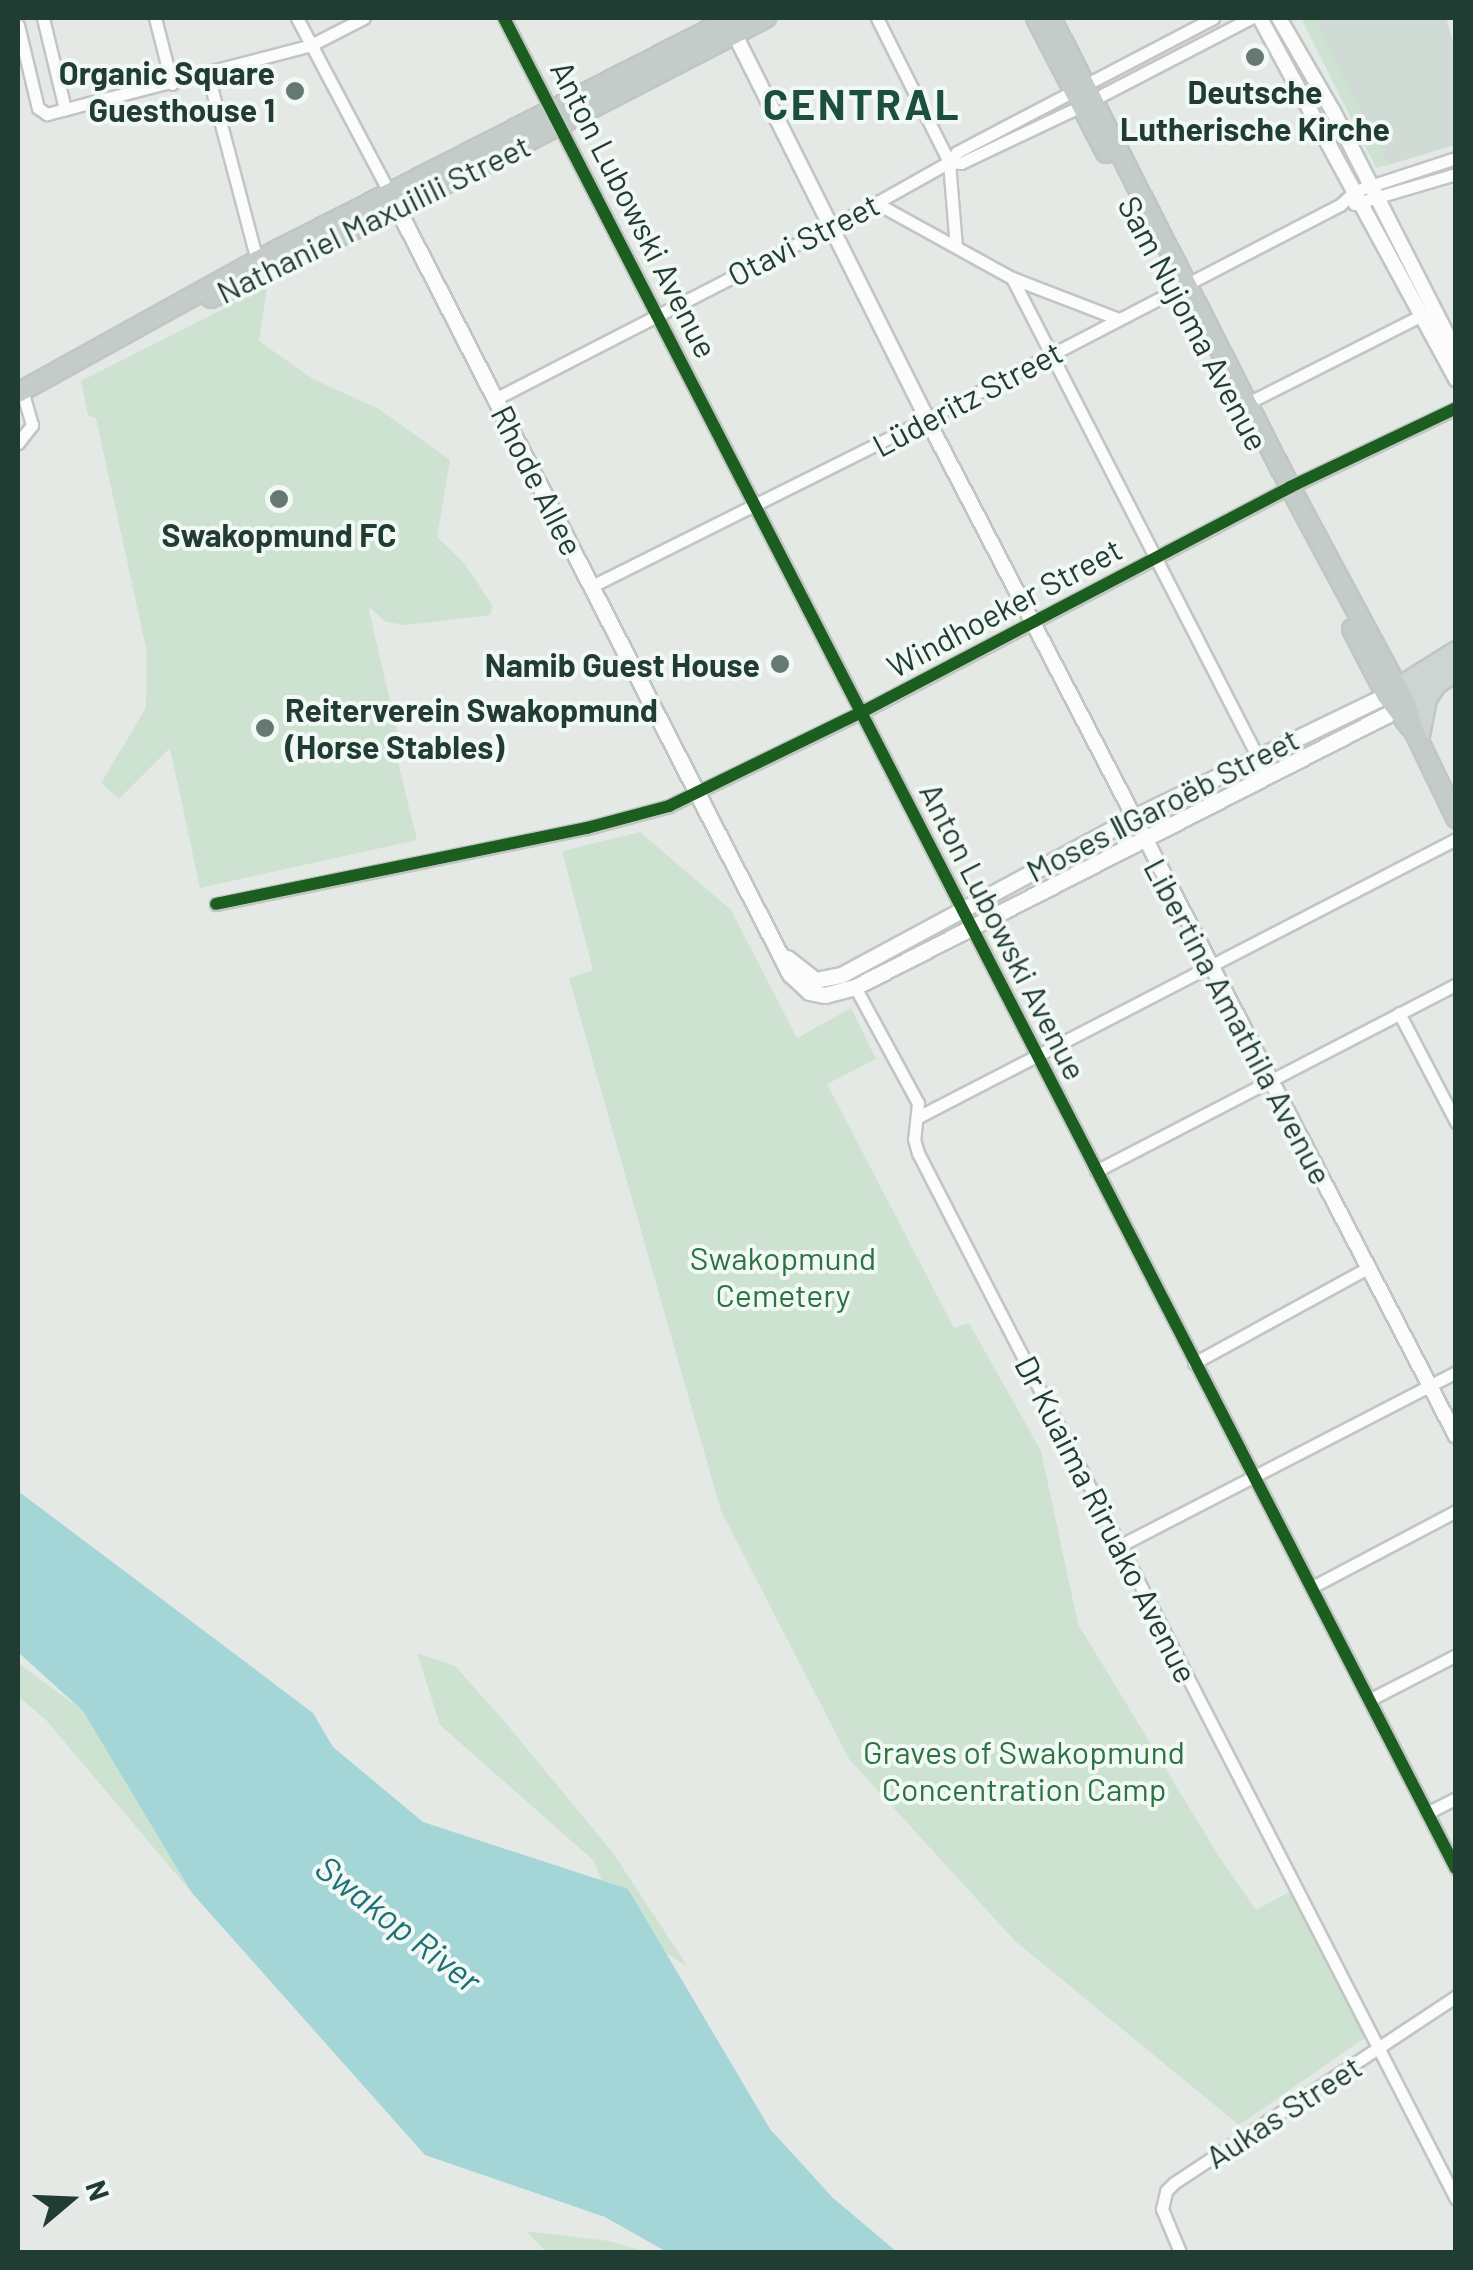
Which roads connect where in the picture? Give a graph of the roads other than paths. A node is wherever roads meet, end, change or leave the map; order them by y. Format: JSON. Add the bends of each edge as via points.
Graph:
{"nodes":[{"id":1,"x":44,"y":18,"type":"edge"},
{"id":2,"x":155,"y":18,"type":"edge"},
{"id":3,"x":297,"y":18,"type":"edge"},
{"id":4,"x":364,"y":18,"type":"edge"},
{"id":5,"x":504,"y":18,"type":"edge"},
{"id":6,"x":766,"y":18,"type":"edge"},
{"id":7,"x":877,"y":18,"type":"edge"},
{"id":8,"x":1036,"y":18,"type":"edge"},
{"id":9,"x":1051,"y":18,"type":"edge"},
{"id":10,"x":1213,"y":18,"type":"edge"},
{"id":11,"x":1251,"y":18,"type":"edge"},
{"id":12,"x":1260,"y":18,"type":"edge"},
{"id":13,"x":1279,"y":18,"type":"edge"},
{"id":14,"x":730,"y":22,"type":"edge"},
{"id":15,"x":18,"y":26,"type":"edge"},
{"id":16,"x":310,"y":45,"type":"junction"},
{"id":17,"x":208,"y":75,"type":"junction"},
{"id":18,"x":172,"y":84,"type":"junction"},
{"id":19,"x":1083,"y":97,"type":"junction"},
{"id":20,"x":65,"y":110,"type":"junction"},
{"id":21,"x":557,"y":116,"type":"junction"},
{"id":22,"x":1456,"y":158,"type":"edge"},
{"id":23,"x":949,"y":162,"type":"junction"},
{"id":24,"x":1456,"y":174,"type":"edge"},
{"id":25,"x":1375,"y":191,"type":"junction"},
{"id":26,"x":1359,"y":197,"type":"junction"},
{"id":27,"x":393,"y":200,"type":"junction"},
{"id":28,"x":876,"y":202,"type":"junction"},
{"id":29,"x":832,"y":224,"type":"junction"},
{"id":30,"x":956,"y":247,"type":"junction"},
{"id":31,"x":259,"y":268,"type":"junction"},
{"id":32,"x":1012,"y":278,"type":"junction"},
{"id":33,"x":1180,"y":286,"type":"junction"},
{"id":34,"x":1434,"y":309,"type":"junction"},
{"id":35,"x":660,"y":314,"type":"junction"},
{"id":36,"x":1420,"y":316,"type":"junction"},
{"id":37,"x":1116,"y":318,"type":"junction"},
{"id":38,"x":1456,"y":352,"type":"edge"},
{"id":39,"x":1050,"y":355,"type":"junction"},
{"id":40,"x":1456,"y":379,"type":"edge"},
{"id":41,"x":20,"y":391,"type":"edge"},
{"id":42,"x":497,"y":398,"type":"junction"},
{"id":43,"x":1243,"y":406,"type":"junction"},
{"id":44,"x":1456,"y":408,"type":"edge"},
{"id":45,"x":927,"y":419,"type":"junction"},
{"id":46,"x":18,"y":443,"type":"edge"},
{"id":47,"x":1286,"y":489,"type":"junction"},
{"id":48,"x":756,"y":507,"type":"junction"},
{"id":49,"x":1155,"y":559,"type":"junction"},
{"id":50,"x":592,"y":586,"type":"junction"},
{"id":51,"x":1034,"y":623,"type":"junction"},
{"id":52,"x":1456,"y":650,"type":"edge"},
{"id":53,"x":1456,"y":672,"type":"edge"},
{"id":54,"x":1436,"y":685,"type":"junction"},
{"id":55,"x":1396,"y":699,"type":"junction"},
{"id":56,"x":862,"y":712,"type":"junction"},
{"id":57,"x":1416,"y":736,"type":"junction"},
{"id":58,"x":1257,"y":754,"type":"junction"},
{"id":59,"x":1266,"y":773,"type":"junction"},
{"id":60,"x":698,"y":794,"type":"junction"},
{"id":61,"x":1132,"y":818,"type":"junction"},
{"id":62,"x":1456,"y":818,"type":"edge"},
{"id":63,"x":1142,"y":837,"type":"junction"},
{"id":64,"x":1456,"y":839,"type":"edge"},
{"id":65,"x":216,"y":904,"type":"dead end"},
{"id":66,"x":960,"y":906,"type":"junction"},
{"id":67,"x":970,"y":927,"type":"junction"},
{"id":68,"x":775,"y":944,"type":"junction"},
{"id":69,"x":1208,"y":965,"type":"junction"},
{"id":70,"x":1456,"y":984,"type":"edge"},
{"id":71,"x":856,"y":987,"type":"junction"},
{"id":72,"x":1399,"y":1013,"type":"junction"},
{"id":73,"x":1036,"y":1055,"type":"junction"},
{"id":74,"x":1271,"y":1080,"type":"junction"},
{"id":75,"x":920,"y":1116,"type":"junction"},
{"id":76,"x":1456,"y":1122,"type":"edge"},
{"id":77,"x":1096,"y":1171,"type":"junction"},
{"id":78,"x":1369,"y":1267,"type":"junction"},
{"id":79,"x":1194,"y":1363,"type":"junction"},
{"id":80,"x":1456,"y":1372,"type":"edge"},
{"id":81,"x":1429,"y":1386,"type":"junction"},
{"id":82,"x":1456,"y":1436,"type":"edge"},
{"id":83,"x":1254,"y":1477,"type":"junction"},
{"id":84,"x":1456,"y":1511,"type":"edge"},
{"id":85,"x":1121,"y":1545,"type":"junction"},
{"id":86,"x":1312,"y":1587,"type":"junction"},
{"id":87,"x":1456,"y":1655,"type":"edge"},
{"id":88,"x":1369,"y":1700,"type":"junction"},
{"id":89,"x":1456,"y":1798,"type":"edge"},
{"id":90,"x":1427,"y":1813,"type":"junction"},
{"id":91,"x":1456,"y":1869,"type":"edge"},
{"id":92,"x":1456,"y":1996,"type":"edge"},
{"id":93,"x":1379,"y":2049,"type":"junction"},
{"id":94,"x":1456,"y":2199,"type":"edge"},
{"id":95,"x":1180,"y":2252,"type":"edge"}],
"edges":[{"from":1,"to":20,"type":"street"},
{"from":2,"to":18,"type":"street"},
{"from":3,"to":16,"type":"street","name":"Rhode Allee"},
{"from":4,"to":16,"type":"street"},
{"from":5,"to":21,"type":"street","name":"Anton Lubowski Avenue"},
{"from":6,"to":14,"type":"highway","name":"Nathaniel Maxuilili Street"},
{"from":7,"to":23,"type":"street"},
{"from":8,"to":19,"type":"highway","name":"Sam Nujoma Avenue"},
{"from":9,"to":19,"type":"highway","name":"Sam Nujoma Avenue"},
{"from":10,"to":19,"type":"street","name":"Otavi Street"},
{"from":11,"to":19,"type":"street","name":"Otavi Street"},
{"from":12,"to":26,"type":"street"},
{"from":13,"to":25,"type":"street"},
{"from":14,"to":21,"type":"highway","name":"Nathaniel Maxuilili Street"},
{"from":14,"to":29,"type":"street","name":"Libertina Amathila Avenue"},
{"from":15,"to":20,"type":"street","via":[[38,108],[48,114]]},
{"from":16,"to":17,"type":"street"},
{"from":16,"to":27,"type":"street","name":"Rhode Allee"},
{"from":17,"to":18,"type":"street"},
{"from":17,"to":31,"type":"street"},
{"from":18,"to":20,"type":"street"},
{"from":19,"to":23,"type":"street","name":"Otavi Street","via":[[960,163]]},
{"from":19,"to":33,"type":"highway","name":"Sam Nujoma Avenue"},
{"from":21,"to":27,"type":"highway","name":"Nathaniel Maxuilili Street"},
{"from":21,"to":35,"type":"street","name":"Anton Lubowski Avenue"},
{"from":22,"to":25,"type":"street","name":"Lüderitz Street"},
{"from":23,"to":28,"type":"street","name":"Otavi Street"},
{"from":23,"to":30,"type":"street"},
{"from":24,"to":25,"type":"street","name":"Lüderitz Street"},
{"from":25,"to":26,"type":"street","name":"Lüderitz Street"},
{"from":25,"to":34,"type":"street"},
{"from":26,"to":33,"type":"street","name":"Lüderitz Street"},
{"from":26,"to":36,"type":"street"},
{"from":27,"to":31,"type":"highway","name":"Nathaniel Maxuilili Street"},
{"from":27,"to":42,"type":"main road","name":"Rhode Allee"},
{"from":28,"to":29,"type":"street","name":"Otavi Street"},
{"from":28,"to":30,"type":"street"},
{"from":29,"to":35,"type":"street","name":"Otavi Street"},
{"from":29,"to":45,"type":"street","name":"Libertina Amathila Avenue"},
{"from":30,"to":32,"type":"street"},
{"from":31,"to":41,"type":"highway","name":"Nathaniel Maxuilili Street"},
{"from":32,"to":37,"type":"street"},
{"from":32,"to":39,"type":"street"},
{"from":33,"to":37,"type":"street","name":"Lüderitz Street"},
{"from":33,"to":43,"type":"highway","name":"Sam Nujoma Avenue"},
{"from":34,"to":36,"type":"street"},
{"from":34,"to":38,"type":"street"},
{"from":35,"to":42,"type":"street","name":"Otavi Street"},
{"from":35,"to":48,"type":"street","name":"Anton Lubowski Avenue"},
{"from":36,"to":40,"type":"street"},
{"from":36,"to":43,"type":"street"},
{"from":37,"to":39,"type":"street","name":"Lüderitz Street"},
{"from":39,"to":45,"type":"street","name":"Lüderitz Street"},
{"from":39,"to":49,"type":"street"},
{"from":41,"to":46,"type":"street","via":[[32,424]]},
{"from":42,"to":50,"type":"main road","name":"Rhode Allee"},
{"from":43,"to":47,"type":"highway","name":"Sam Nujoma Avenue"},
{"from":44,"to":47,"type":"street","name":"Windhoeker Street"},
{"from":45,"to":48,"type":"street","name":"Lüderitz Street"},
{"from":45,"to":51,"type":"street","name":"Libertina Amathila Avenue"},
{"from":47,"to":49,"type":"street","name":"Windhoeker Street"},
{"from":47,"to":55,"type":"highway","name":"Sam Nujoma Avenue"},
{"from":48,"to":50,"type":"street","name":"Lüderitz Street"},
{"from":48,"to":56,"type":"street","name":"Anton Lubowski Avenue"},
{"from":49,"to":51,"type":"street","name":"Windhoeker Street"},
{"from":49,"to":58,"type":"street"},
{"from":50,"to":60,"type":"main road","name":"Rhode Allee"},
{"from":51,"to":56,"type":"street","name":"Windhoeker Street"},
{"from":51,"to":61,"type":"street","name":"Libertina Amathila Avenue"},
{"from":52,"to":55,"type":"main road","name":"Moses ǁGaroëb Street"},
{"from":53,"to":54,"type":"main road","name":"Moses ǁGaroëb Street"},
{"from":54,"to":55,"type":"main road","name":"Moses ǁGaroëb Street"},
{"from":54,"to":57,"type":"main road"},
{"from":55,"to":57,"type":"highway","name":"Sam Nujoma Avenue"},
{"from":55,"to":58,"type":"main road","name":"Moses ǁGaroëb Street"},
{"from":55,"to":59,"type":"main road","name":"Moses ǁGaroëb Street"},
{"from":56,"to":60,"type":"street","name":"Windhoeker Street"},
{"from":56,"to":66,"type":"street","name":"Anton Lubowski Avenue"},
{"from":57,"to":62,"type":"highway","name":"Sam Nujoma Avenue"},
{"from":58,"to":59,"type":"street"},
{"from":58,"to":61,"type":"main road","name":"Moses ǁGaroëb Street"},
{"from":59,"to":63,"type":"main road","name":"Moses ǁGaroëb Street"},
{"from":60,"to":65,"type":"street","name":"Windhoeker Street","via":[[587,828]]},
{"from":60,"to":68,"type":"main road","name":"Rhode Allee"},
{"from":61,"to":63,"type":"street","name":"Libertina Amathila Avenue"},
{"from":61,"to":66,"type":"main road","name":"Moses ǁGaroëb Street"},
{"from":63,"to":67,"type":"main road","name":"Moses ǁGaroëb Street"},
{"from":63,"to":69,"type":"street","name":"Libertina Amathila Avenue"},
{"from":64,"to":69,"type":"street"},
{"from":66,"to":67,"type":"street","name":"Anton Lubowski Avenue"},
{"from":66,"to":68,"type":"main road","name":"Moses ǁGaroëb Street","via":[[830,980],[804,974]]},
{"from":67,"to":71,"type":"main road","name":"Moses ǁGaroëb Street"},
{"from":67,"to":73,"type":"street","name":"Anton Lubowski Avenue"},
{"from":68,"to":71,"type":"main road","name":"Moses ǁGaroëb Street","via":[[794,980],[809,992],[825,996]]},
{"from":69,"to":73,"type":"street"},
{"from":69,"to":74,"type":"street","name":"Libertina Amathila Avenue"},
{"from":70,"to":72,"type":"street"},
{"from":71,"to":75,"type":"street","name":"Dr Kuaima Riruako Avenue","via":[[916,1096]]},
{"from":72,"to":74,"type":"street"},
{"from":72,"to":76,"type":"street"},
{"from":73,"to":75,"type":"street"},
{"from":73,"to":77,"type":"street","name":"Anton Lubowski Avenue"},
{"from":74,"to":77,"type":"street"},
{"from":74,"to":78,"type":"street","name":"Libertina Amathila Avenue"},
{"from":75,"to":85,"type":"street","name":"Dr Kuaima Riruako Avenue","via":[[918,1153]]},
{"from":77,"to":79,"type":"street","name":"Anton Lubowski Avenue"},
{"from":78,"to":79,"type":"street"},
{"from":78,"to":81,"type":"street","name":"Libertina Amathila Avenue"},
{"from":79,"to":83,"type":"street","name":"Anton Lubowski Avenue"},
{"from":80,"to":81,"type":"street"},
{"from":81,"to":82,"type":"street","name":"Libertina Amathila Avenue"},
{"from":81,"to":83,"type":"street"},
{"from":83,"to":85,"type":"street"},
{"from":83,"to":86,"type":"street","name":"Anton Lubowski Avenue"},
{"from":84,"to":86,"type":"street"},
{"from":85,"to":93,"type":"street","name":"Dr Kuaima Riruako Avenue"},
{"from":86,"to":88,"type":"street","name":"Anton Lubowski Avenue"},
{"from":87,"to":88,"type":"street"},
{"from":88,"to":90,"type":"street","name":"Anton Lubowski Avenue"},
{"from":89,"to":90,"type":"street"},
{"from":90,"to":91,"type":"street","name":"Anton Lubowski Avenue"},
{"from":92,"to":93,"type":"street","name":"Aukas Street"},
{"from":93,"to":94,"type":"street","name":"Dr Kuaima Riruako Avenue"},
{"from":93,"to":95,"type":"street","name":"Aukas Street","via":[[1166,2192],[1162,2209]]}]}
